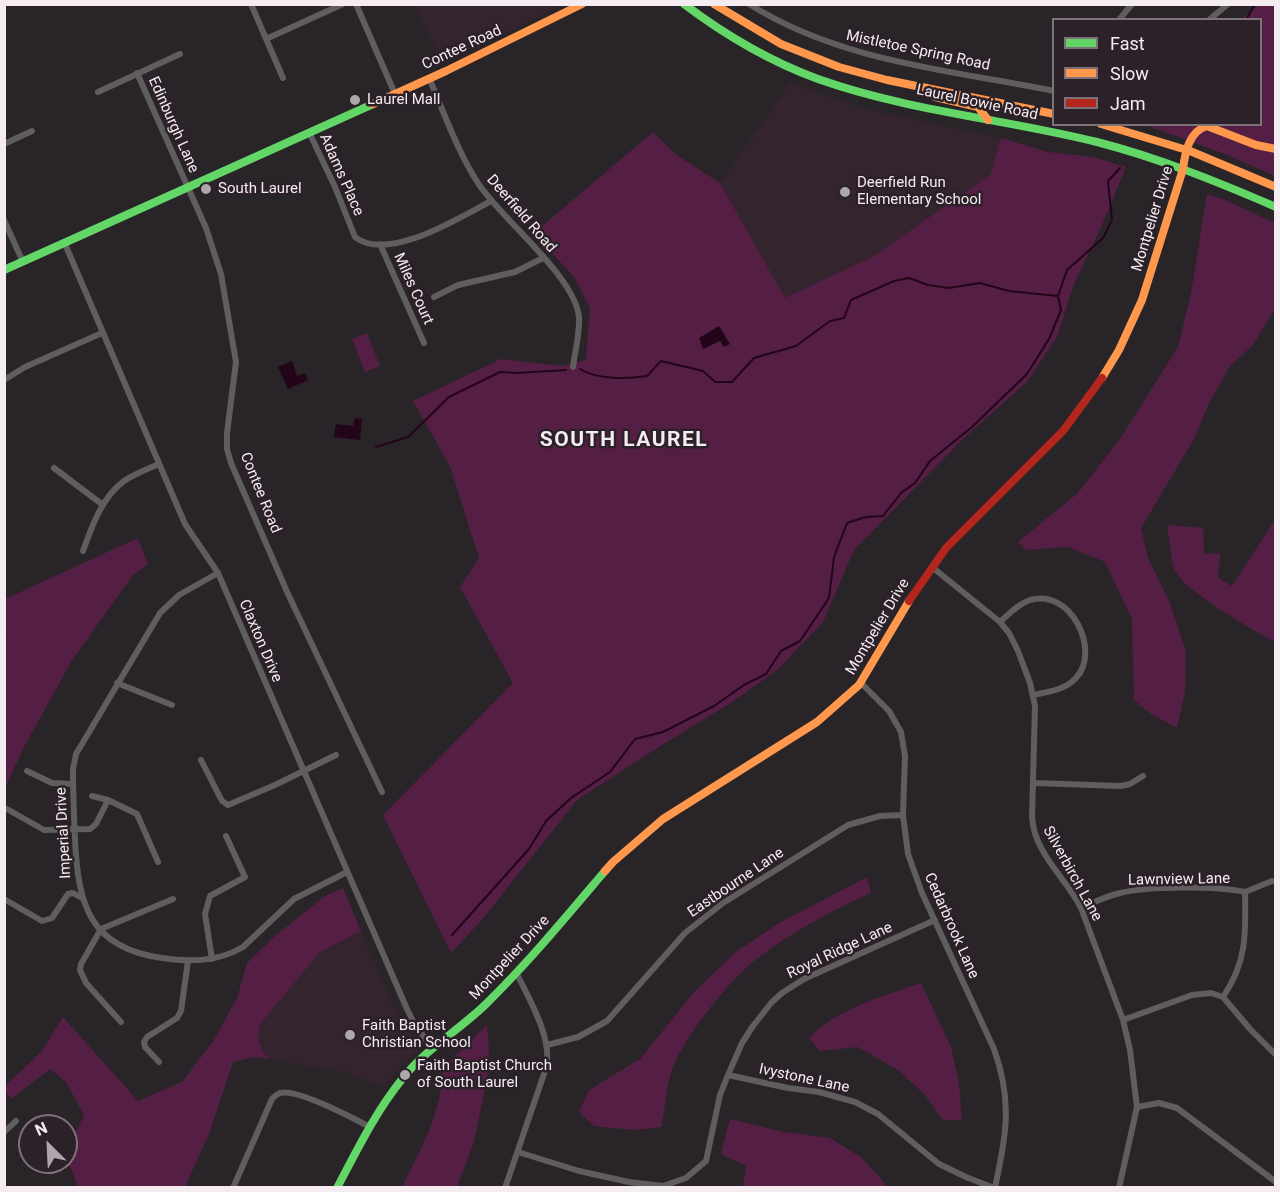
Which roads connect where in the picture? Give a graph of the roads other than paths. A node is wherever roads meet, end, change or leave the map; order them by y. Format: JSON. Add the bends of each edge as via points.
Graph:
{"nodes":[{"id":1,"x":251,"y":4,"type":"edge"},
{"id":2,"x":343,"y":4,"type":"edge"},
{"id":3,"x":356,"y":4,"type":"edge"},
{"id":4,"x":582,"y":4,"type":"edge"},
{"id":5,"x":684,"y":4,"type":"edge"},
{"id":6,"x":714,"y":4,"type":"edge"},
{"id":7,"x":749,"y":4,"type":"edge"},
{"id":8,"x":1132,"y":4,"type":"edge"},
{"id":9,"x":1228,"y":4,"type":"edge"},
{"id":10,"x":1121,"y":18,"type":"edge"},
{"id":11,"x":1211,"y":18,"type":"edge"},
{"id":12,"x":266,"y":39,"type":"junction"},
{"id":13,"x":180,"y":54,"type":"dead end"},
{"id":14,"x":137,"y":73,"type":"junction"},
{"id":15,"x":283,"y":78,"type":"dead end"},
{"id":16,"x":429,"y":78,"type":"junction"},
{"id":17,"x":927,"y":88,"type":"junction"},
{"id":18,"x":1052,"y":91,"type":"edge"},
{"id":19,"x":98,"y":92,"type":"dead end"},
{"id":20,"x":395,"y":94,"type":"junction"},
{"id":21,"x":1052,"y":114,"type":"edge"},
{"id":22,"x":988,"y":120,"type":"junction"},
{"id":23,"x":1123,"y":127,"type":"edge"},
{"id":24,"x":32,"y":131,"type":"dead end"},
{"id":25,"x":309,"y":132,"type":"junction"},
{"id":26,"x":4,"y":144,"type":"edge"},
{"id":27,"x":1275,"y":149,"type":"edge"},
{"id":28,"x":1185,"y":150,"type":"junction"},
{"id":29,"x":1183,"y":170,"type":"junction"},
{"id":30,"x":188,"y":187,"type":"junction"},
{"id":31,"x":1275,"y":187,"type":"edge"},
{"id":32,"x":491,"y":201,"type":"junction"},
{"id":33,"x":1275,"y":207,"type":"edge"},
{"id":34,"x":4,"y":220,"type":"edge"},
{"id":35,"x":65,"y":244,"type":"junction"},
{"id":36,"x":380,"y":244,"type":"junction"},
{"id":37,"x":543,"y":258,"type":"junction"},
{"id":38,"x":23,"y":262,"type":"junction"},
{"id":39,"x":4,"y":270,"type":"edge"},
{"id":40,"x":434,"y":297,"type":"dead end"},
{"id":41,"x":102,"y":333,"type":"junction"},
{"id":42,"x":424,"y":343,"type":"dead end"},
{"id":43,"x":573,"y":367,"type":"dead end"},
{"id":44,"x":4,"y":380,"type":"edge"},
{"id":45,"x":159,"y":464,"type":"junction"},
{"id":46,"x":54,"y":468,"type":"dead end"},
{"id":47,"x":103,"y":505,"type":"junction"},
{"id":48,"x":83,"y":551,"type":"dead end"},
{"id":49,"x":932,"y":567,"type":"junction"},
{"id":50,"x":218,"y":573,"type":"junction"},
{"id":51,"x":1000,"y":622,"type":"junction"},
{"id":52,"x":117,"y":683,"type":"junction"},
{"id":53,"x":861,"y":683,"type":"junction"},
{"id":54,"x":1033,"y":695,"type":"junction"},
{"id":55,"x":172,"y":705,"type":"dead end"},
{"id":56,"x":336,"y":755,"type":"dead end"},
{"id":57,"x":201,"y":760,"type":"dead end"},
{"id":58,"x":27,"y":771,"type":"dead end"},
{"id":59,"x":303,"y":771,"type":"junction"},
{"id":60,"x":1143,"y":776,"type":"dead end"},
{"id":61,"x":1034,"y":783,"type":"junction"},
{"id":62,"x":73,"y":784,"type":"junction"},
{"id":63,"x":382,"y":792,"type":"dead end"},
{"id":64,"x":92,"y":796,"type":"dead end"},
{"id":65,"x":108,"y":800,"type":"junction"},
{"id":66,"x":8,"y":809,"type":"dead end"},
{"id":67,"x":903,"y":815,"type":"junction"},
{"id":68,"x":75,"y":830,"type":"junction"},
{"id":69,"x":226,"y":836,"type":"dead end"},
{"id":70,"x":158,"y":862,"type":"dead end"},
{"id":71,"x":347,"y":872,"type":"junction"},
{"id":72,"x":1272,"y":881,"type":"dead end"},
{"id":73,"x":1245,"y":892,"type":"junction"},
{"id":74,"x":82,"y":898,"type":"junction"},
{"id":75,"x":173,"y":898,"type":"dead end"},
{"id":76,"x":4,"y":899,"type":"edge"},
{"id":77,"x":1081,"y":908,"type":"junction"},
{"id":78,"x":935,"y":920,"type":"junction"},
{"id":79,"x":100,"y":929,"type":"junction"},
{"id":80,"x":212,"y":959,"type":"junction"},
{"id":81,"x":188,"y":961,"type":"junction"},
{"id":82,"x":517,"y":974,"type":"junction"},
{"id":83,"x":1223,"y":997,"type":"junction"},
{"id":84,"x":1123,"y":1020,"type":"junction"},
{"id":85,"x":121,"y":1022,"type":"dead end"},
{"id":86,"x":547,"y":1045,"type":"junction"},
{"id":87,"x":434,"y":1048,"type":"junction"},
{"id":88,"x":1275,"y":1055,"type":"edge"},
{"id":89,"x":159,"y":1062,"type":"dead end"},
{"id":90,"x":728,"y":1075,"type":"junction"},
{"id":91,"x":1137,"y":1107,"type":"junction"},
{"id":92,"x":16,"y":1121,"type":"dead end"},
{"id":93,"x":369,"y":1127,"type":"junction"},
{"id":94,"x":4,"y":1132,"type":"edge"},
{"id":95,"x":518,"y":1152,"type":"junction"},
{"id":96,"x":1275,"y":1182,"type":"edge"},
{"id":97,"x":233,"y":1188,"type":"edge"},
{"id":98,"x":337,"y":1188,"type":"edge"},
{"id":99,"x":505,"y":1188,"type":"edge"},
{"id":100,"x":995,"y":1188,"type":"edge"},
{"id":101,"x":1119,"y":1188,"type":"edge"}],
"edges":[{"from":1,"to":12,"type":"street"},
{"from":2,"to":12,"type":"street"},
{"from":3,"to":20,"type":"street"},
{"from":4,"to":16,"type":"street","name":"Contee Road"},
{"from":5,"to":22,"type":"street","name":"Laurel Bowie Road","via":[[732,38],[791,68],[867,94]]},
{"from":6,"to":17,"type":"street","name":"Laurel Bowie Road","via":[[766,36],[824,62]]},
{"from":7,"to":18,"type":"street","name":"Mistletoe Spring Road","via":[[807,35],[870,56]]},
{"from":8,"to":10,"type":"street"},
{"from":9,"to":11,"type":"street"},
{"from":12,"to":15,"type":"street"},
{"from":13,"to":14,"type":"street"},
{"from":14,"to":19,"type":"street"},
{"from":14,"to":30,"type":"street","name":"Edinburgh Lane"},
{"from":16,"to":20,"type":"street","name":"Contee Road"},
{"from":16,"to":32,"type":"street","name":"Deerfield Road","via":[[470,168]]},
{"from":17,"to":21,"type":"street","name":"Laurel Bowie Road"},
{"from":17,"to":22,"type":"street","via":[[935,97],[978,107]]},
{"from":20,"to":25,"type":"street","name":"Contee Road"},
{"from":22,"to":29,"type":"street","name":"Laurel Bowie Road","via":[[1096,142]]},
{"from":23,"to":28,"type":"street"},
{"from":24,"to":26,"type":"street"},
{"from":25,"to":30,"type":"street","name":"Contee Road"},
{"from":25,"to":36,"type":"street","name":"Adams Place","via":[[355,237]]},
{"from":27,"to":28,"type":"street","name":"Montpelier Drive","via":[[1207,126],[1200,128]]},
{"from":28,"to":29,"type":"street","name":"Montpelier Drive"},
{"from":28,"to":31,"type":"street"},
{"from":29,"to":33,"type":"street","name":"Laurel Bowie Road"},
{"from":29,"to":49,"type":"street","name":"Montpelier Drive","via":[[1142,300],[1095,390],[1063,431],[961,532]]},
{"from":30,"to":35,"type":"street","name":"Contee Road"},
{"from":30,"to":63,"type":"street","name":"Contee Road","via":[[218,262],[236,362],[226,433],[231,463]]},
{"from":32,"to":36,"type":"street","via":[[416,238]]},
{"from":32,"to":37,"type":"street","name":"Deerfield Road"},
{"from":34,"to":38,"type":"street"},
{"from":35,"to":38,"type":"street","name":"Contee Road"},
{"from":35,"to":41,"type":"street","name":"Claxton Drive"},
{"from":36,"to":42,"type":"street","name":"Miles Court"},
{"from":37,"to":40,"type":"street","via":[[515,272],[458,285]]},
{"from":37,"to":43,"type":"street","name":"Deerfield Road","via":[[566,285],[577,309],[579,328]]},
{"from":38,"to":39,"type":"street","name":"Contee Road"},
{"from":41,"to":44,"type":"street"},
{"from":41,"to":45,"type":"street","name":"Claxton Drive"},
{"from":45,"to":47,"type":"street","via":[[125,480]]},
{"from":45,"to":50,"type":"street","name":"Claxton Drive","via":[[185,525]]},
{"from":46,"to":47,"type":"street"},
{"from":47,"to":48,"type":"street"},
{"from":49,"to":51,"type":"street","name":"Silverbirch Lane"},
{"from":49,"to":53,"type":"street","name":"Montpelier Drive"},
{"from":50,"to":52,"type":"street","name":"Imperial Drive","via":[[179,595],[160,613]]},
{"from":50,"to":59,"type":"street","name":"Claxton Drive"},
{"from":51,"to":54,"type":"street","name":"Silverbirch Lane","via":[[1018,651]]},
{"from":51,"to":54,"type":"street","via":[[1021,604],[1042,599],[1061,604],[1075,620],[1085,653],[1082,670],[1068,685]]},
{"from":52,"to":55,"type":"street"},
{"from":52,"to":62,"type":"street","name":"Imperial Drive","via":[[76,754]]},
{"from":53,"to":67,"type":"street","name":"Cedarbrook Lane","via":[[890,711],[901,732],[906,765]]},
{"from":53,"to":82,"type":"street","name":"Montpelier Drive","via":[[817,722],[663,819],[638,839],[613,862]]},
{"from":54,"to":61,"type":"street","name":"Silverbirch Lane"},
{"from":56,"to":59,"type":"street"},
{"from":57,"to":59,"type":"street","via":[[222,801],[228,805]]},
{"from":58,"to":62,"type":"street","via":[[52,783]]},
{"from":59,"to":71,"type":"street","name":"Claxton Drive"},
{"from":60,"to":61,"type":"street","via":[[1121,786]]},
{"from":61,"to":77,"type":"street","name":"Silverbirch Lane","via":[[1032,817],[1036,837]]},
{"from":62,"to":68,"type":"street","name":"Imperial Drive"},
{"from":64,"to":65,"type":"street"},
{"from":65,"to":68,"type":"street","via":[[94,827]]},
{"from":65,"to":70,"type":"street","via":[[137,814]]},
{"from":66,"to":68,"type":"street","via":[[44,830]]},
{"from":67,"to":78,"type":"street","name":"Cedarbrook Lane","via":[[908,854]]},
{"from":67,"to":86,"type":"street","name":"Eastbourne Lane","via":[[880,816],[848,825],[730,898],[685,933],[607,1021],[578,1037]]},
{"from":68,"to":74,"type":"street","name":"Imperial Drive"},
{"from":69,"to":80,"type":"street","via":[[244,877],[210,896],[205,914]]},
{"from":71,"to":80,"type":"street","name":"Imperial Drive","via":[[294,899],[243,947]]},
{"from":71,"to":87,"type":"street","name":"Claxton Drive","via":[[407,1010]]},
{"from":72,"to":73,"type":"street"},
{"from":73,"to":77,"type":"street","name":"Lawnview Lane","via":[[1131,891]]},
{"from":73,"to":83,"type":"street","via":[[1243,953]]},
{"from":74,"to":76,"type":"street","via":[[73,893],[64,896],[48,921]]},
{"from":74,"to":79,"type":"street","name":"Imperial Drive"},
{"from":75,"to":79,"type":"street"},
{"from":77,"to":84,"type":"street","name":"Silverbirch Lane"},
{"from":78,"to":90,"type":"street","name":"Royal Ridge Lane","via":[[804,979],[782,993],[753,1026]]},
{"from":78,"to":100,"type":"street","name":"Cedarbrook Lane","via":[[994,1049],[1005,1083],[1006,1119]]},
{"from":79,"to":81,"type":"street","name":"Imperial Drive","via":[[117,944],[134,951]]},
{"from":79,"to":85,"type":"street","via":[[80,970]]},
{"from":80,"to":81,"type":"street","name":"Imperial Drive"},
{"from":81,"to":89,"type":"street","via":[[181,1011],[144,1042]]},
{"from":82,"to":86,"type":"street"},
{"from":82,"to":87,"type":"street","name":"Montpelier Drive"},
{"from":83,"to":84,"type":"street","via":[[1211,993],[1192,995]]},
{"from":83,"to":88,"type":"street"},
{"from":84,"to":91,"type":"street","name":"Silverbirch Lane"},
{"from":86,"to":95,"type":"street","via":[[546,1068]]},
{"from":87,"to":93,"type":"street","name":"Montpelier Drive","via":[[405,1075]]},
{"from":90,"to":95,"type":"street","name":"Royal Ridge Lane","via":[[706,1161],[686,1178],[663,1186],[629,1182]]},
{"from":90,"to":100,"type":"street","name":"Ivystone Lane","via":[[855,1102],[878,1114],[939,1164]]},
{"from":91,"to":96,"type":"street","via":[[1160,1103],[1177,1108]]},
{"from":91,"to":101,"type":"street","name":"Silverbirch Lane"},
{"from":92,"to":94,"type":"street"},
{"from":93,"to":97,"type":"street","via":[[316,1102],[277,1094]]},
{"from":93,"to":98,"type":"street","name":"Montpelier Drive"},
{"from":95,"to":99,"type":"street"}]}
